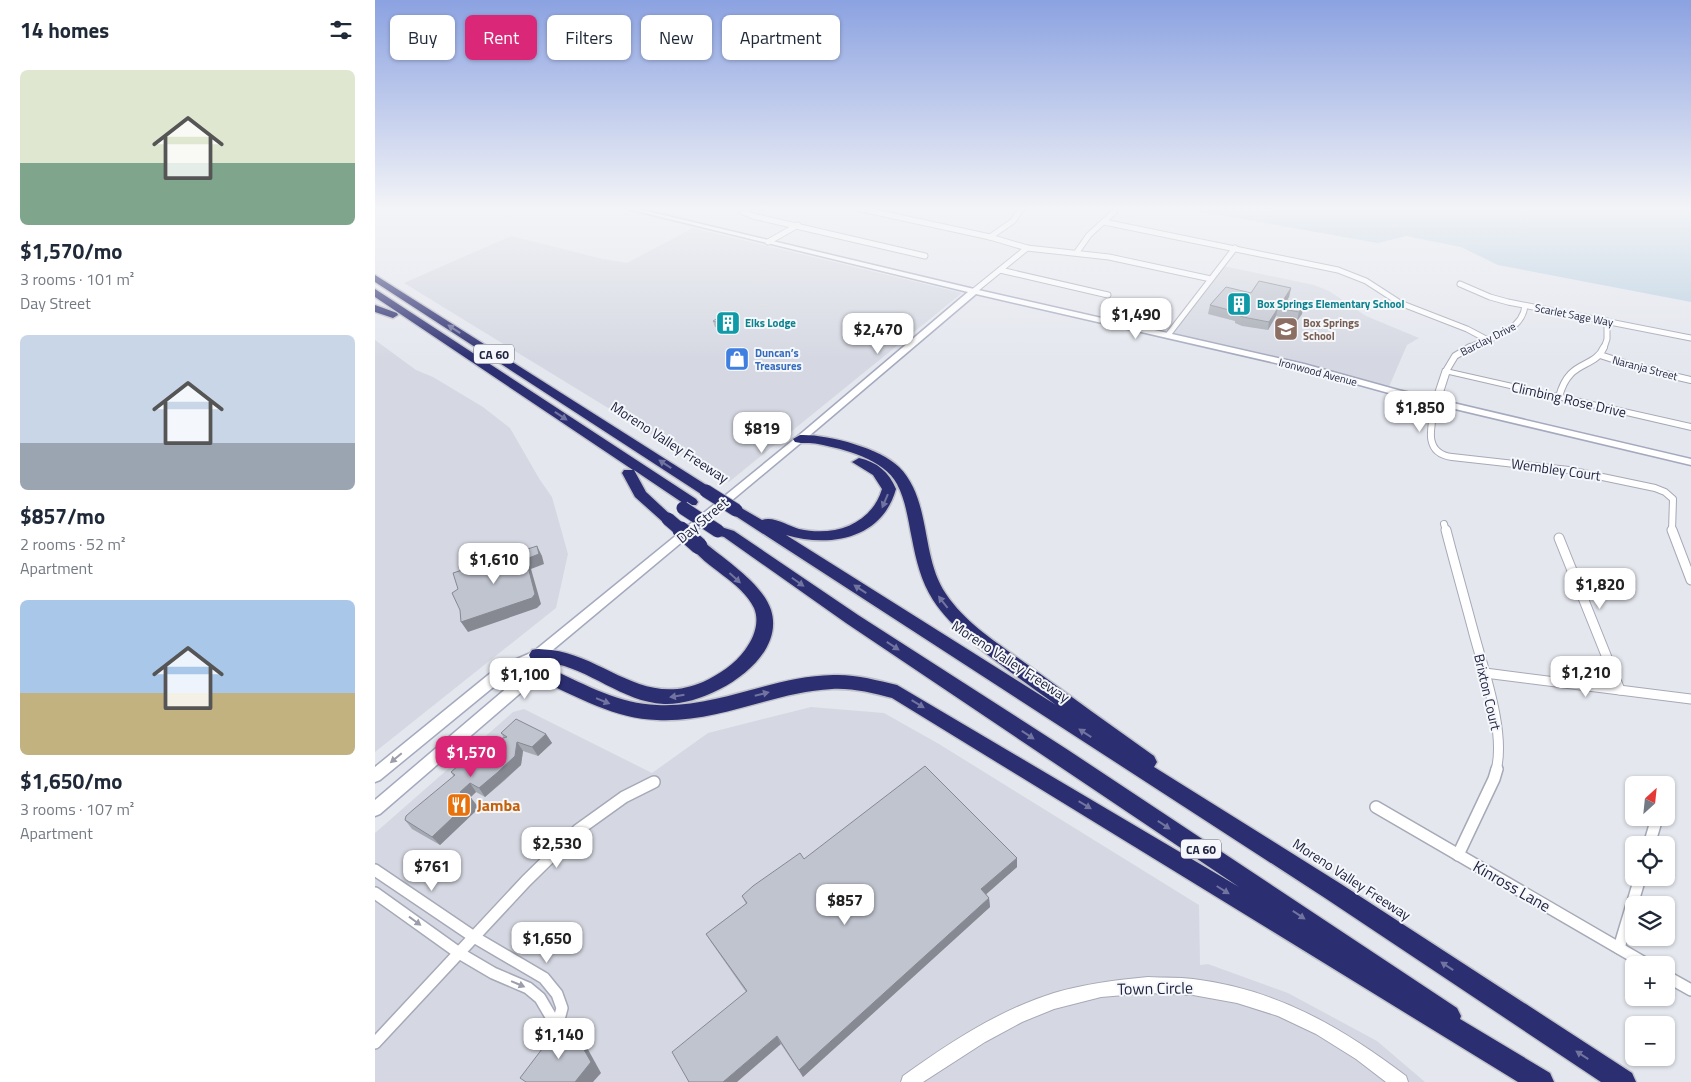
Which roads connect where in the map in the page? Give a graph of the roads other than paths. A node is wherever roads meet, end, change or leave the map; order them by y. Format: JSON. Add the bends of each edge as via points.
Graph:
{"nodes":[{"id":1,"x":837,"y":258,"type":"edge"},
{"id":2,"x":1014,"y":258,"type":"edge"},
{"id":3,"x":1116,"y":258,"type":"edge"},
{"id":4,"x":1227,"y":258,"type":"edge"},
{"id":5,"x":1287,"y":258,"type":"edge"},
{"id":6,"x":1000,"y":270,"type":"junction"},
{"id":7,"x":375,"y":278,"type":"edge"},
{"id":8,"x":1211,"y":279,"type":"junction"},
{"id":9,"x":1460,"y":284,"type":"dead end"},
{"id":10,"x":974,"y":291,"type":"junction"},
{"id":11,"x":375,"y":292,"type":"edge"},
{"id":12,"x":1108,"y":295,"type":"dead end"},
{"id":13,"x":375,"y":300,"type":"edge"},
{"id":14,"x":1525,"y":306,"type":"junction"},
{"id":15,"x":375,"y":308,"type":"edge"},
{"id":16,"x":393,"y":315,"type":"junction"},
{"id":17,"x":1607,"y":321,"type":"junction"},
{"id":18,"x":1167,"y":335,"type":"junction"},
{"id":19,"x":1691,"y":338,"type":"edge"},
{"id":20,"x":1486,"y":339,"type":"junction"},
{"id":21,"x":1600,"y":354,"type":"junction"},
{"id":22,"x":1446,"y":371,"type":"junction"},
{"id":23,"x":1691,"y":380,"type":"edge"},
{"id":24,"x":1559,"y":397,"type":"junction"},
{"id":25,"x":1436,"y":402,"type":"junction"},
{"id":26,"x":1691,"y":427,"type":"edge"},
{"id":27,"x":800,"y":439,"type":"junction"},
{"id":28,"x":1440,"y":454,"type":"joint"},
{"id":29,"x":1691,"y":462,"type":"edge"},
{"id":30,"x":629,"y":474,"type":"junction"},
{"id":31,"x":687,"y":505,"type":"junction"},
{"id":32,"x":739,"y":512,"type":"junction"},
{"id":33,"x":1444,"y":524,"type":"dead end"},
{"id":34,"x":1559,"y":538,"type":"dead end"},
{"id":35,"x":1691,"y":580,"type":"edge"},
{"id":36,"x":538,"y":655,"type":"junction"},
{"id":37,"x":1485,"y":673,"type":"junction"},
{"id":38,"x":1620,"y":690,"type":"junction"},
{"id":39,"x":1691,"y":699,"type":"edge"},
{"id":40,"x":375,"y":776,"type":"edge"},
{"id":41,"x":654,"y":782,"type":"dead end"},
{"id":42,"x":1376,"y":807,"type":"dead end"},
{"id":43,"x":375,"y":810,"type":"edge"},
{"id":44,"x":1458,"y":855,"type":"junction"},
{"id":45,"x":375,"y":870,"type":"edge"},
{"id":46,"x":1638,"y":886,"type":"edge"},
{"id":47,"x":1333,"y":891,"type":"junction"},
{"id":48,"x":375,"y":893,"type":"edge"},
{"id":49,"x":474,"y":937,"type":"junction"},
{"id":50,"x":1619,"y":948,"type":"junction"},
{"id":51,"x":459,"y":953,"type":"junction"},
{"id":52,"x":1632,"y":956,"type":"edge"},
{"id":53,"x":1675,"y":981,"type":"edge"},
{"id":54,"x":1691,"y":990,"type":"edge"},
{"id":55,"x":375,"y":1043,"type":"edge"},
{"id":56,"x":909,"y":1082,"type":"edge"},
{"id":57,"x":1400,"y":1082,"type":"edge"},
{"id":58,"x":1541,"y":1082,"type":"edge"},
{"id":59,"x":1548,"y":1082,"type":"edge"},
{"id":60,"x":1623,"y":1082,"type":"edge"}],
"edges":[{"from":1,"to":10,"type":"main road","name":"Ironwood Avenue"},
{"from":2,"to":6,"type":"street","name":"Day Street"},
{"from":3,"to":8,"type":"street"},
{"from":4,"to":8,"type":"street"},
{"from":5,"to":20,"type":"street","via":[[1366,281],[1401,303]]},
{"from":6,"to":10,"type":"street","name":"Day Street"},
{"from":6,"to":12,"type":"street"},
{"from":32,"to":7,"type":"highway","name":"Moreno Valley Freeway","number":"CA 60","one_way":true,"bridge":true},
{"from":8,"to":18,"type":"street"},
{"from":9,"to":14,"type":"street","name":"Scarlet Sage Way","via":[[1490,297]]},
{"from":10,"to":18,"type":"main road","name":"Ironwood Avenue"},
{"from":10,"to":27,"type":"main road","name":"Day Street"},
{"from":11,"to":31,"type":"highway","one_way":true},
{"from":13,"to":16,"type":"highway","number":"CA 60"},
{"from":14,"to":17,"type":"street","name":"Scarlet Sage Way"},
{"from":14,"to":20,"type":"street","name":"Barclay Drive","via":[[1516,326]]},
{"from":15,"to":16,"type":"highway"},
{"from":16,"to":30,"type":"highway","number":"CA 60"},
{"from":17,"to":19,"type":"street","name":"Scarlet Sage Way"},
{"from":17,"to":21,"type":"street","via":[[1606,344]]},
{"from":18,"to":25,"type":"main road","name":"Ironwood Avenue"},
{"from":20,"to":22,"type":"street","name":"Barclay Drive","via":[[1455,356]]},
{"from":21,"to":23,"type":"street","name":"Naranja Street"},
{"from":21,"to":24,"type":"street","via":[[1566,376]]},
{"from":22,"to":24,"type":"street","name":"Climbing Rose Drive"},
{"from":22,"to":25,"type":"street","name":"Barclay Drive"},
{"from":24,"to":26,"type":"street","name":"Climbing Rose Drive"},
{"from":25,"to":28,"type":"street","name":"Barclay Drive","via":[[1431,439],[1434,449]]},
{"from":25,"to":29,"type":"main road","name":"Ironwood Avenue"},
{"from":27,"to":32,"type":"highway","one_way":true,"via":[[811,446],[865,464],[881,474],[889,489],[883,508],[854,529],[813,536],[791,532]]},
{"from":27,"to":36,"type":"main road","name":"Day Street"},
{"from":47,"to":27,"type":"highway","one_way":true,"via":[[1172,781],[986,643],[953,614],[939,597],[925,570],[910,501],[905,485],[894,469],[871,457],[818,439]]},
{"from":28,"to":35,"type":"street","name":"Wembley Court","via":[[1577,470],[1669,495],[1673,499],[1672,534]]},
{"from":30,"to":31,"type":"highway","number":"CA 60"},
{"from":30,"to":36,"type":"highway","one_way":true,"bridge":true,"via":[[640,494],[740,582],[763,609],[765,624],[755,651],[734,674],[708,688],[666,697],[631,690],[565,659]]},
{"from":31,"to":59,"type":"highway","number":"CA 60","one_way":true,"bridge":true,"via":[[852,619]]},
{"from":47,"to":32,"type":"highway","name":"Moreno Valley Freeway","number":"CA 60","one_way":true},
{"from":33,"to":37,"type":"street","name":"Brixton Court"},
{"from":34,"to":38,"type":"street"},
{"from":36,"to":40,"type":"main road","name":"Day Street","one_way":true,"via":[[503,670]]},
{"from":36,"to":43,"type":"main road","name":"Day Street","via":[[520,685]]},
{"from":36,"to":58,"type":"highway","one_way":true,"via":[[546,675],[614,705],[657,713],[694,711],[817,682],[856,682],[897,692]]},
{"from":37,"to":38,"type":"street"},
{"from":37,"to":44,"type":"street","name":"Brixton Court","via":[[1498,734],[1499,760],[1494,779]]},
{"from":38,"to":39,"type":"street"},
{"from":41,"to":49,"type":"street","via":[[624,797],[577,830]]},
{"from":42,"to":44,"type":"street","name":"Kinross Lane"},
{"from":44,"to":50,"type":"street","name":"Kinross Lane"},
{"from":45,"to":49,"type":"street"},
{"from":46,"to":50,"type":"street"},
{"from":60,"to":47,"type":"highway","name":"Moreno Valley Freeway","number":"CA 60","one_way":true},
{"from":48,"to":51,"type":"street","one_way":true},
{"from":49,"to":51,"type":"street"},
{"from":51,"to":49,"type":"street","one_way":true,"via":[[493,974],[528,988],[540,998],[557,1027],[562,1008],[557,994],[544,978]]},
{"from":50,"to":52,"type":"street","name":"Kinross Lane"},
{"from":51,"to":55,"type":"street"},
{"from":53,"to":54,"type":"street"},
{"from":56,"to":57,"type":"street","name":"Town Circle","via":[[979,1036],[1044,1005],[1107,989],[1158,984],[1224,991],[1291,1012],[1351,1044]]}]}
